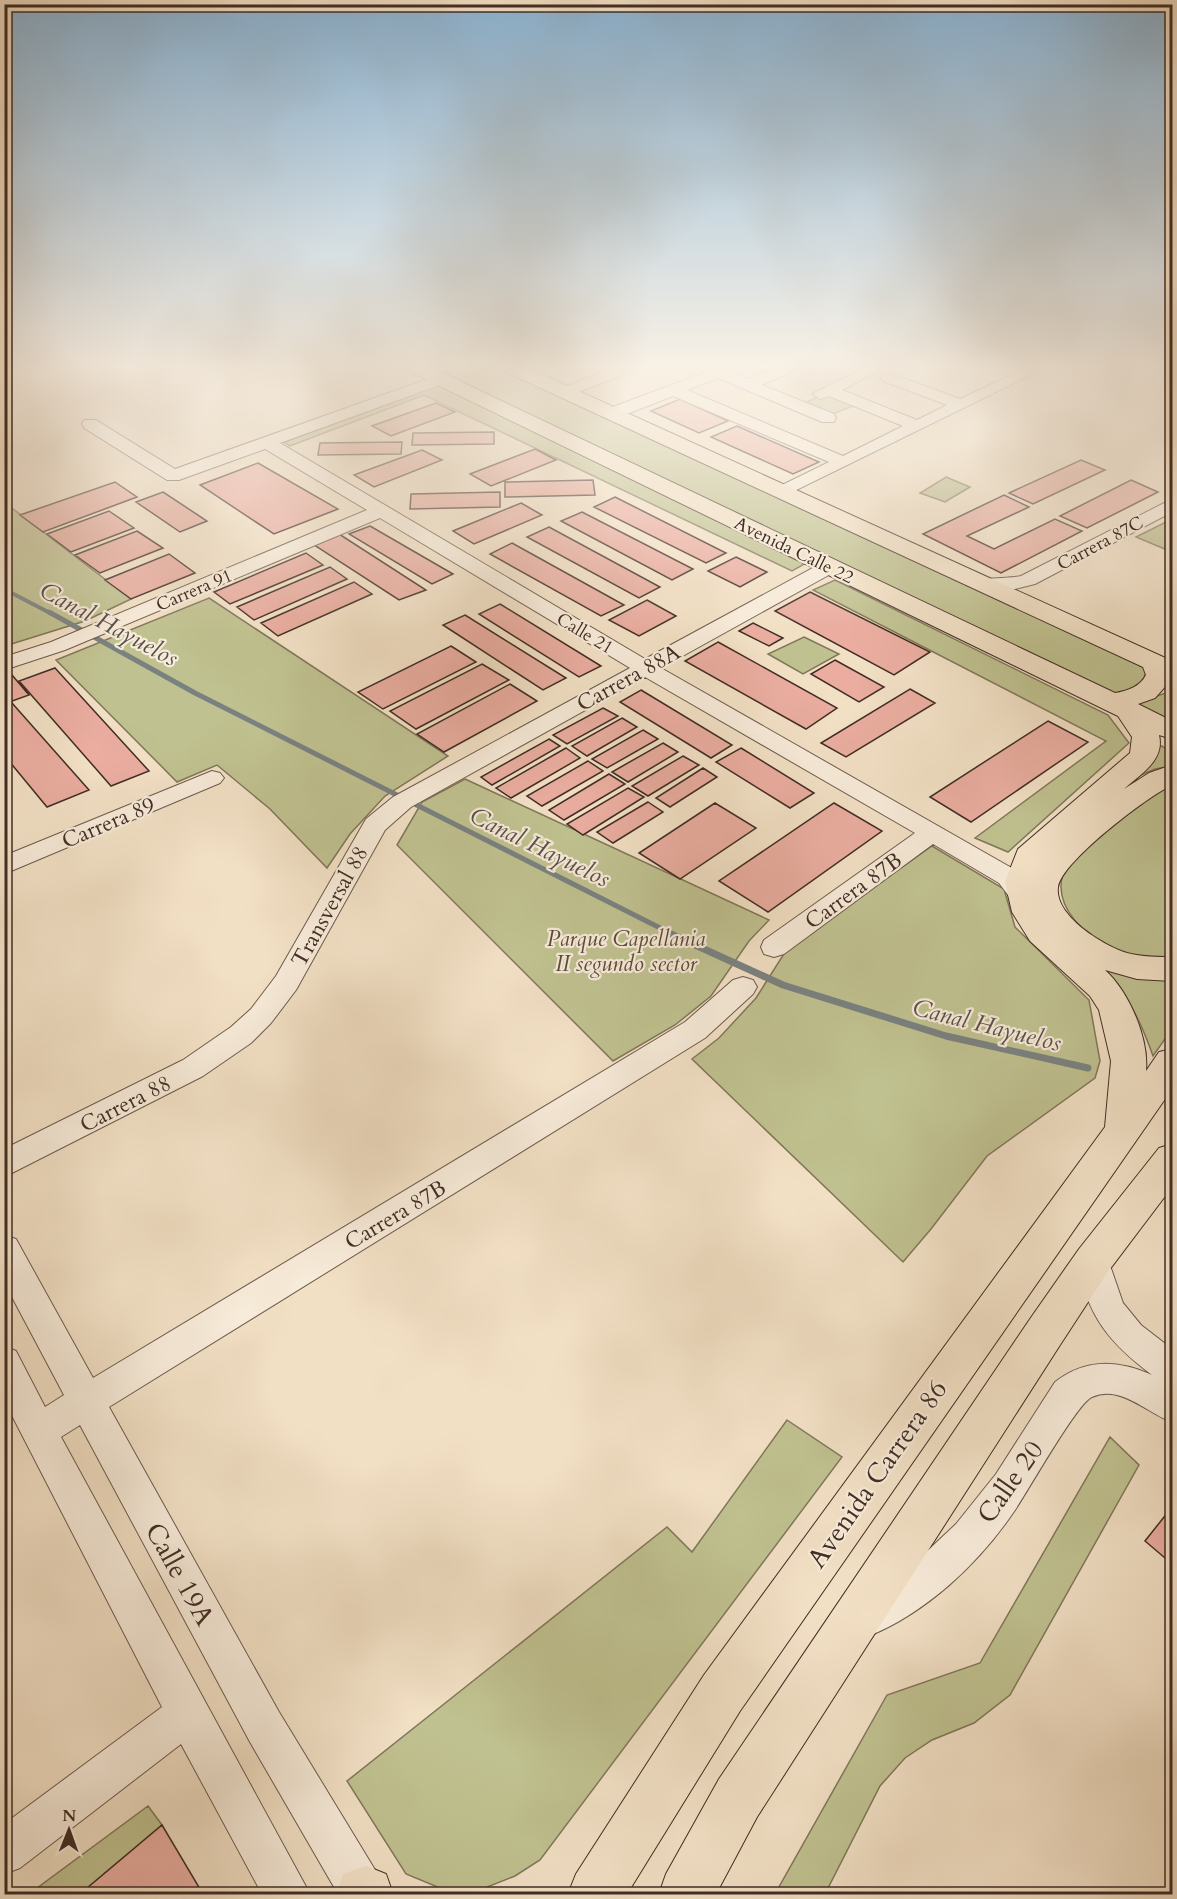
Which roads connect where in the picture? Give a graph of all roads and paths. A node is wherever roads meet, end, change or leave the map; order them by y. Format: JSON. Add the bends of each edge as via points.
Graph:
{"nodes":[{"id":1,"x":140,"y":456,"type":"edge"},
{"id":2,"x":231,"y":456,"type":"edge"},
{"id":3,"x":288,"y":456,"type":"edge"},
{"id":4,"x":602,"y":456,"type":"edge"},
{"id":5,"x":702,"y":456,"type":"edge"},
{"id":6,"x":828,"y":456,"type":"edge"},
{"id":7,"x":856,"y":456,"type":"edge"},
{"id":8,"x":843,"y":462,"type":"junction"},
{"id":9,"x":782,"y":492,"type":"junction"},
{"id":10,"x":1173,"y":505,"type":"edge"},
{"id":11,"x":381,"y":511,"type":"junction"},
{"id":12,"x":829,"y":567,"type":"junction"},
{"id":13,"x":1028,"y":580,"type":"junction"},
{"id":14,"x":983,"y":585,"type":"junction"},
{"id":15,"x":1029,"y":606,"type":"junction"},
{"id":16,"x":4,"y":664,"type":"edge"},
{"id":17,"x":1163,"y":667,"type":"edge"},
{"id":18,"x":645,"y":668,"type":"junction"},
{"id":19,"x":1119,"y":706,"type":"junction"},
{"id":20,"x":1173,"y":731,"type":"edge"},
{"id":21,"x":1173,"y":774,"type":"edge"},
{"id":22,"x":212,"y":778,"type":"dead end"},
{"id":23,"x":426,"y":787,"type":"joint"},
{"id":24,"x":932,"y":833,"type":"junction"},
{"id":25,"x":968,"y":853,"type":"junction"},
{"id":26,"x":1029,"y":856,"type":"junction"},
{"id":27,"x":4,"y":866,"type":"edge"},
{"id":28,"x":1023,"y":897,"type":"junction"},
{"id":29,"x":774,"y":947,"type":"dead end"},
{"id":30,"x":1173,"y":969,"type":"edge"},
{"id":31,"x":743,"y":987,"type":"dead end"},
{"id":32,"x":241,"y":1035,"type":"joint"},
{"id":33,"x":1173,"y":1062,"type":"edge"},
{"id":34,"x":1123,"y":1133,"type":"junction"},
{"id":35,"x":1173,"y":1160,"type":"edge"},
{"id":36,"x":4,"y":1164,"type":"edge"},
{"id":37,"x":4,"y":1249,"type":"edge"},
{"id":38,"x":1093,"y":1261,"type":"junction"},
{"id":39,"x":4,"y":1362,"type":"edge"},
{"id":40,"x":1173,"y":1369,"type":"edge"},
{"id":41,"x":85,"y":1403,"type":"junction"},
{"id":42,"x":1173,"y":1405,"type":"edge"},
{"id":43,"x":38,"y":1431,"type":"junction"},
{"id":44,"x":850,"y":1628,"type":"junction"},
{"id":45,"x":188,"y":1713,"type":"junction"},
{"id":46,"x":4,"y":1852,"type":"edge"},
{"id":47,"x":594,"y":1887,"type":"edge"},
{"id":48,"x":287,"y":1894,"type":"edge"},
{"id":49,"x":364,"y":1894,"type":"edge"},
{"id":50,"x":686,"y":1894,"type":"edge"}],
"edges":[{"from":1,"to":2,"type":"street","via":[[173,476]]},
{"from":3,"to":11,"type":"street","name":"Calle 21"},
{"from":4,"to":12,"type":"main road","name":"Avenida Calle 22"},
{"from":5,"to":9,"type":"main road"},
{"from":6,"to":8,"type":"street"},
{"from":7,"to":8,"type":"street"},
{"from":8,"to":9,"type":"street"},
{"from":9,"to":14,"type":"main road"},
{"from":10,"to":13,"type":"street","name":"Carrera 87C"},
{"from":11,"to":16,"type":"street","name":"Carrera 91","via":[[78,638]]},
{"from":11,"to":18,"type":"street","name":"Calle 21"},
{"from":12,"to":18,"type":"street","name":"Carrera 88A"},
{"from":12,"to":19,"type":"main road","name":"Avenida Calle 22"},
{"from":13,"to":14,"type":"street","name":"Carrera 87C"},
{"from":13,"to":15,"type":"street"},
{"from":14,"to":15,"type":"main road"},
{"from":15,"to":17,"type":"main road"},
{"from":17,"to":19,"type":"main road","via":[[1151,689]]},
{"from":18,"to":23,"type":"street","name":"Carrera 88A"},
{"from":18,"to":24,"type":"street","name":"Calle 21"},
{"from":19,"to":20,"type":"main road","name":"Avenida Calle 22"},
{"from":19,"to":26,"type":"main road","via":[[1147,738],[1143,757]]},
{"from":21,"to":30,"type":"main road","via":[[1147,785],[1080,839],[1049,869],[1042,887],[1055,920],[1092,951],[1142,968]]},
{"from":22,"to":27,"type":"street","name":"Carrera 89"},
{"from":23,"to":32,"type":"street","name":"Transversal 88","via":[[375,825],[286,982]]},
{"from":24,"to":25,"type":"street","name":"Calle 21"},
{"from":24,"to":29,"type":"street","name":"Carrera 87B"},
{"from":25,"to":26,"type":"street","name":"Calle 21","via":[[1001,860]]},
{"from":25,"to":28,"type":"street","name":"Calle 21","via":[[1008,877]]},
{"from":26,"to":28,"type":"main road","via":[[1021,882]]},
{"from":28,"to":34,"type":"main road","via":[[1042,933],[1101,987],[1116,1008],[1129,1061]]},
{"from":31,"to":41,"type":"street","name":"Carrera 87B","via":[[695,1030]]},
{"from":32,"to":36,"type":"street","name":"Carrera 88","via":[[193,1068]]},
{"from":33,"to":34,"type":"main road","name":"Avenida Carrera 86"},
{"from":34,"to":47,"type":"main road","name":"Avenida Carrera 86","via":[[722,1693]]},
{"from":35,"to":38,"type":"main road"},
{"from":37,"to":41,"type":"street","name":"Calle 19A"},
{"from":38,"to":40,"type":"street","via":[[1104,1305],[1118,1327]]},
{"from":38,"to":44,"type":"main road"},
{"from":39,"to":43,"type":"street"},
{"from":41,"to":43,"type":"street","name":"Carrera 87B"},
{"from":41,"to":49,"type":"street","name":"Calle 19A","via":[[270,1741]]},
{"from":42,"to":44,"type":"street","name":"Calle 20","via":[[1138,1386],[1110,1378],[1091,1381],[1069,1393],[991,1513],[952,1558]]},
{"from":43,"to":45,"type":"street"},
{"from":44,"to":50,"type":"main road","via":[[738,1798]]},
{"from":45,"to":46,"type":"street"},
{"from":45,"to":48,"type":"street"}]}
